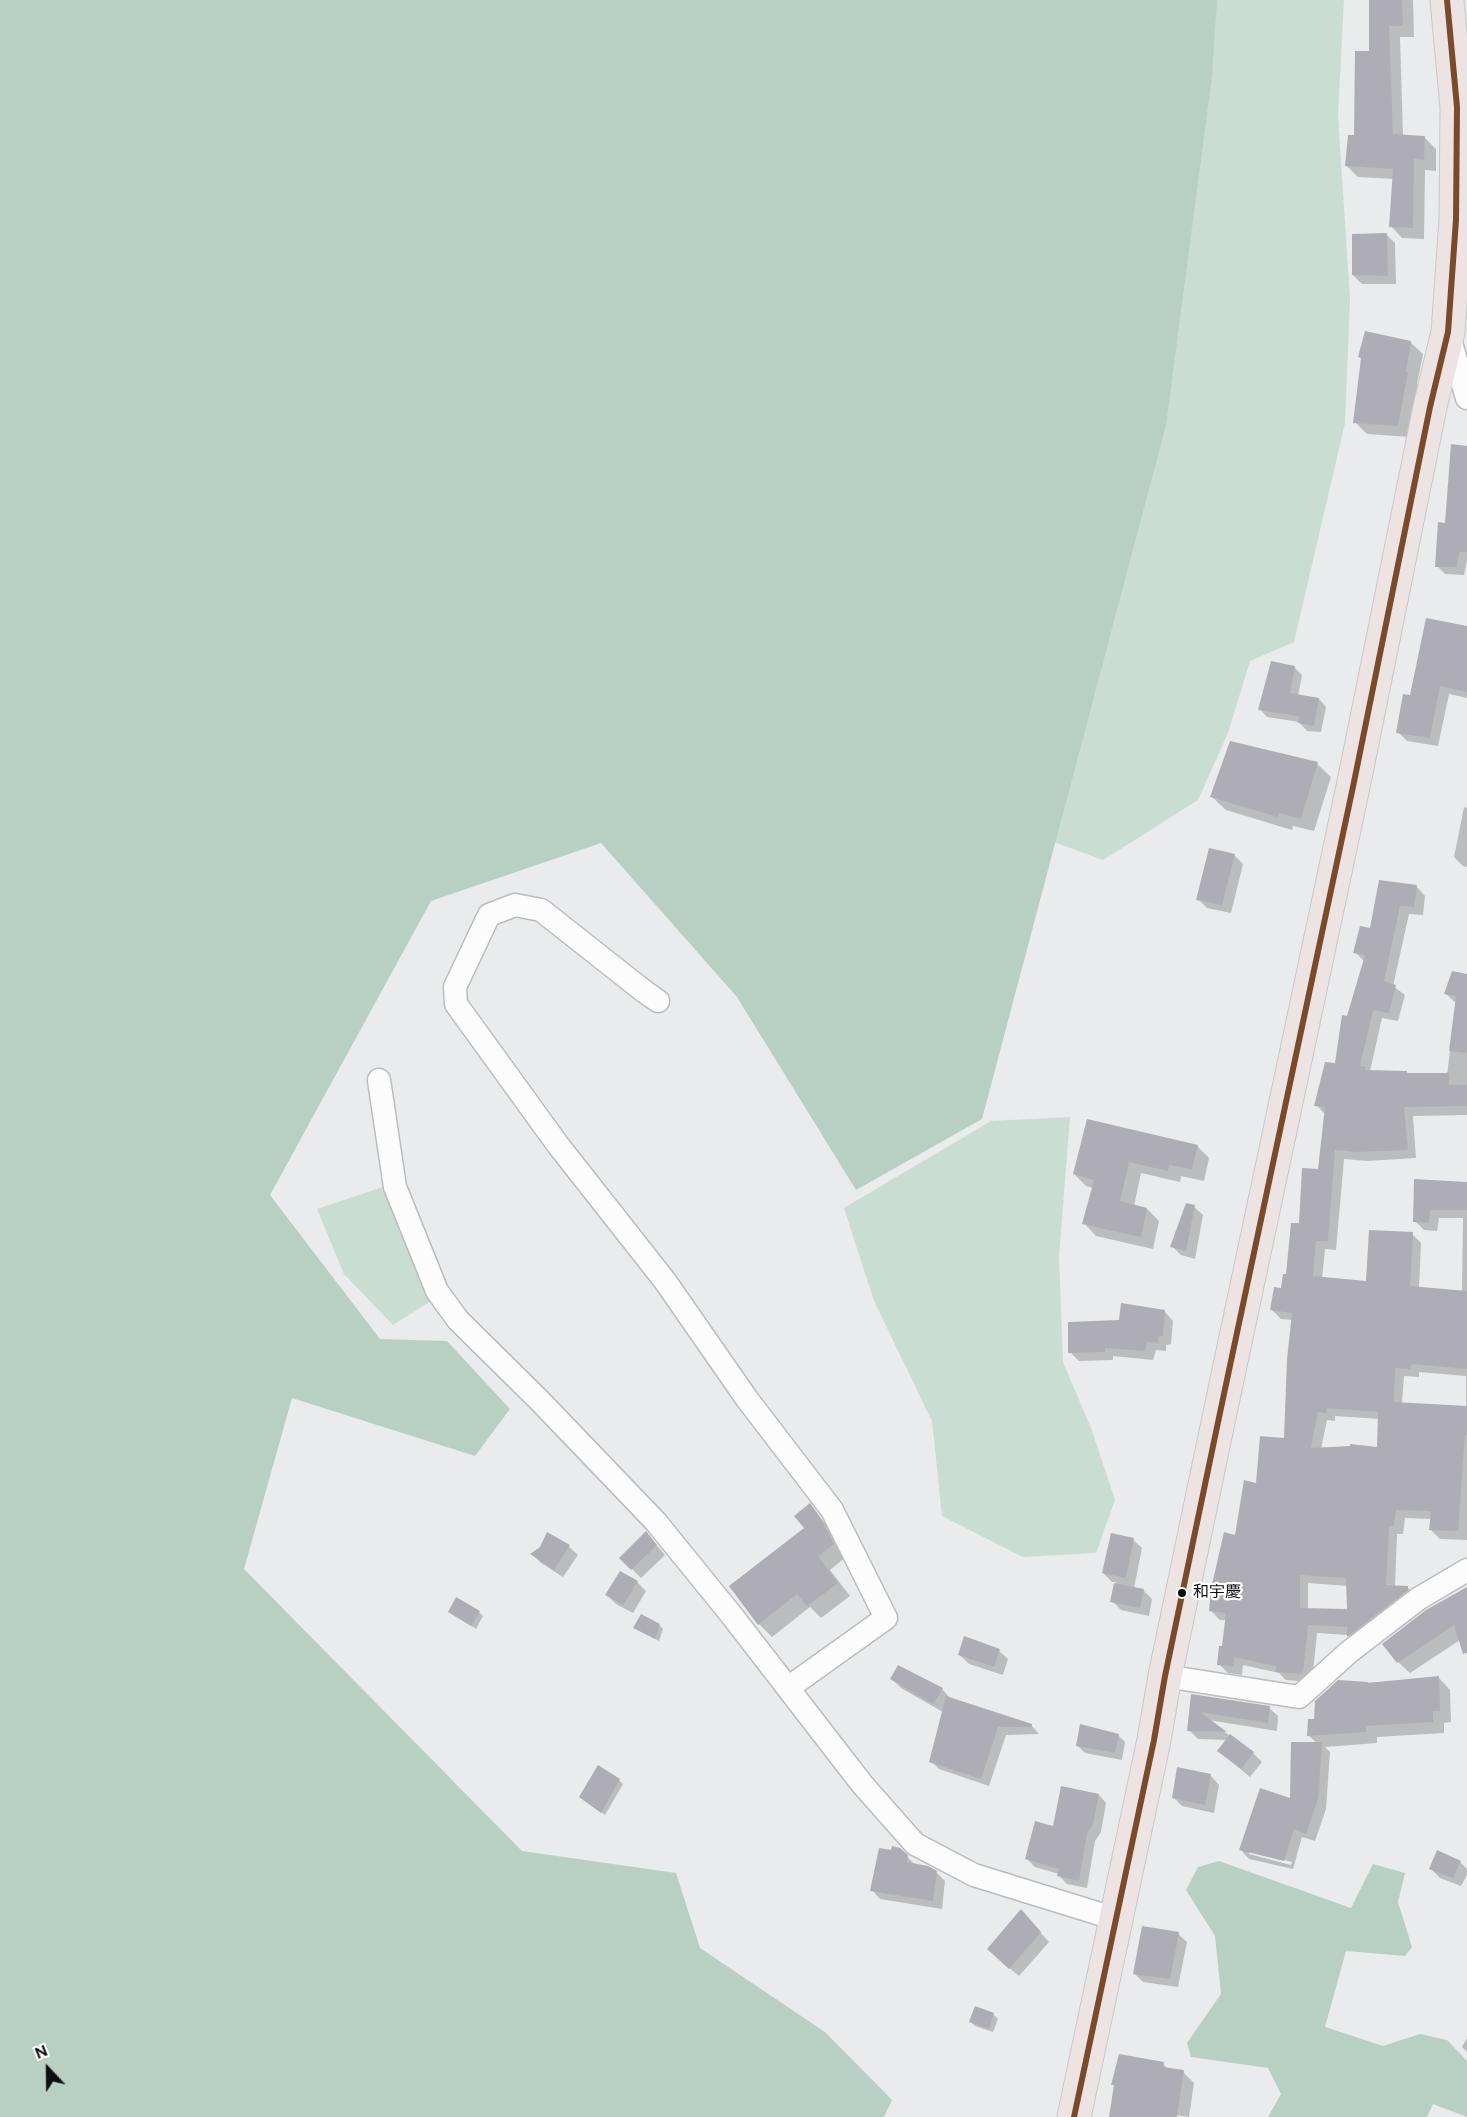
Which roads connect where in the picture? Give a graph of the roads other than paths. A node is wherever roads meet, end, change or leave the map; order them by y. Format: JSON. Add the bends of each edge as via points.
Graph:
{"nodes":[{"id":1,"x":1447,"y":0,"type":"edge"},
{"id":2,"x":1448,"y":332,"type":"junction"},
{"id":3,"x":1467,"y":398,"type":"edge"},
{"id":4,"x":658,"y":1000,"type":"dead end"},
{"id":5,"x":379,"y":1080,"type":"dead end"},
{"id":6,"x":1467,"y":1570,"type":"edge"},
{"id":7,"x":1165,"y":1676,"type":"junction"},
{"id":8,"x":789,"y":1688,"type":"junction"},
{"id":9,"x":1116,"y":1919,"type":"junction"},
{"id":10,"x":1074,"y":2117,"type":"edge"}],
"edges":[{"from":1,"to":2,"type":"highway","via":[[1457,107],[1456,220]]},
{"from":2,"to":3,"type":"street"},
{"from":2,"to":7,"type":"highway"},
{"from":4,"to":8,"type":"street","via":[[541,910],[514,905],[489,915],[455,987],[456,1004],[832,1510],[886,1618]]},
{"from":5,"to":8,"type":"street","via":[[395,1187],[437,1291],[458,1320],[656,1522]]},
{"from":6,"to":7,"type":"street","via":[[1418,1599],[1299,1697]]},
{"from":7,"to":9,"type":"highway"},
{"from":8,"to":9,"type":"street","via":[[862,1784],[915,1844],[974,1875]]},
{"from":9,"to":10,"type":"highway"}]}
